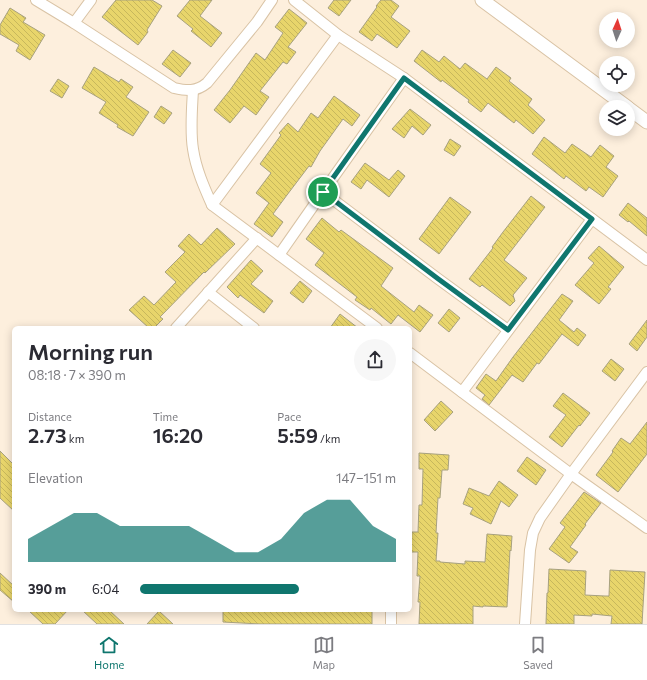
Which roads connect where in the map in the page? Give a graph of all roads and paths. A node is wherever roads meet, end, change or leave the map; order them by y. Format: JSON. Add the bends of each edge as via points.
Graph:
{"nodes":[{"id":1,"x":36,"y":0,"type":"edge"},
{"id":2,"x":91,"y":0,"type":"edge"},
{"id":3,"x":272,"y":0,"type":"edge"},
{"id":4,"x":294,"y":0,"type":"edge"},
{"id":5,"x":482,"y":0,"type":"edge"},
{"id":6,"x":74,"y":23,"type":"junction"},
{"id":7,"x":338,"y":35,"type":"junction"},
{"id":8,"x":404,"y":78,"type":"junction"},
{"id":9,"x":193,"y":90,"type":"junction"},
{"id":10,"x":618,"y":100,"type":"edge"},
{"id":11,"x":635,"y":113,"type":"edge"},
{"id":12,"x":647,"y":122,"type":"edge"},
{"id":13,"x":323,"y":192,"type":"junction"},
{"id":14,"x":212,"y":204,"type":"junction"},
{"id":15,"x":592,"y":219,"type":"junction"},
{"id":16,"x":257,"y":238,"type":"junction"},
{"id":17,"x":279,"y":254,"type":"junction"},
{"id":18,"x":647,"y":260,"type":"edge"},
{"id":19,"x":208,"y":292,"type":"junction"},
{"id":20,"x":178,"y":326,"type":"edge"},
{"id":21,"x":251,"y":326,"type":"edge"},
{"id":22,"x":374,"y":326,"type":"edge"},
{"id":23,"x":508,"y":330,"type":"junction"},
{"id":24,"x":412,"y":354,"type":"edge"},
{"id":25,"x":647,"y":372,"type":"edge"},
{"id":26,"x":462,"y":392,"type":"junction"},
{"id":27,"x":571,"y":474,"type":"junction"},
{"id":28,"x":647,"y":528,"type":"edge"},
{"id":29,"x":392,"y":612,"type":"edge"},
{"id":30,"x":391,"y":624,"type":"edge"},
{"id":31,"x":525,"y":624,"type":"edge"}],
"edges":[{"from":1,"to":6,"type":"street"},
{"from":2,"to":6,"type":"street"},
{"from":3,"to":9,"type":"street","via":[[207,83],[202,88]]},
{"from":4,"to":7,"type":"street"},
{"from":5,"to":10,"type":"street"},
{"from":6,"to":9,"type":"street","via":[[174,88]]},
{"from":7,"to":8,"type":"street"},
{"from":7,"to":14,"type":"street"},
{"from":8,"to":13,"type":"street"},
{"from":8,"to":15,"type":"street"},
{"from":9,"to":14,"type":"street","via":[[192,148]]},
{"from":11,"to":12,"type":"street"},
{"from":13,"to":17,"type":"street"},
{"from":13,"to":23,"type":"street"},
{"from":14,"to":16,"type":"street"},
{"from":15,"to":18,"type":"street"},
{"from":15,"to":23,"type":"street"},
{"from":16,"to":17,"type":"street"},
{"from":16,"to":19,"type":"street"},
{"from":17,"to":22,"type":"street"},
{"from":19,"to":20,"type":"street"},
{"from":19,"to":21,"type":"street"},
{"from":23,"to":26,"type":"street"},
{"from":24,"to":26,"type":"street"},
{"from":25,"to":27,"type":"street"},
{"from":26,"to":27,"type":"street"},
{"from":27,"to":28,"type":"street"},
{"from":27,"to":31,"type":"street","via":[[540,518],[533,533]]},
{"from":29,"to":30,"type":"street"}]}
